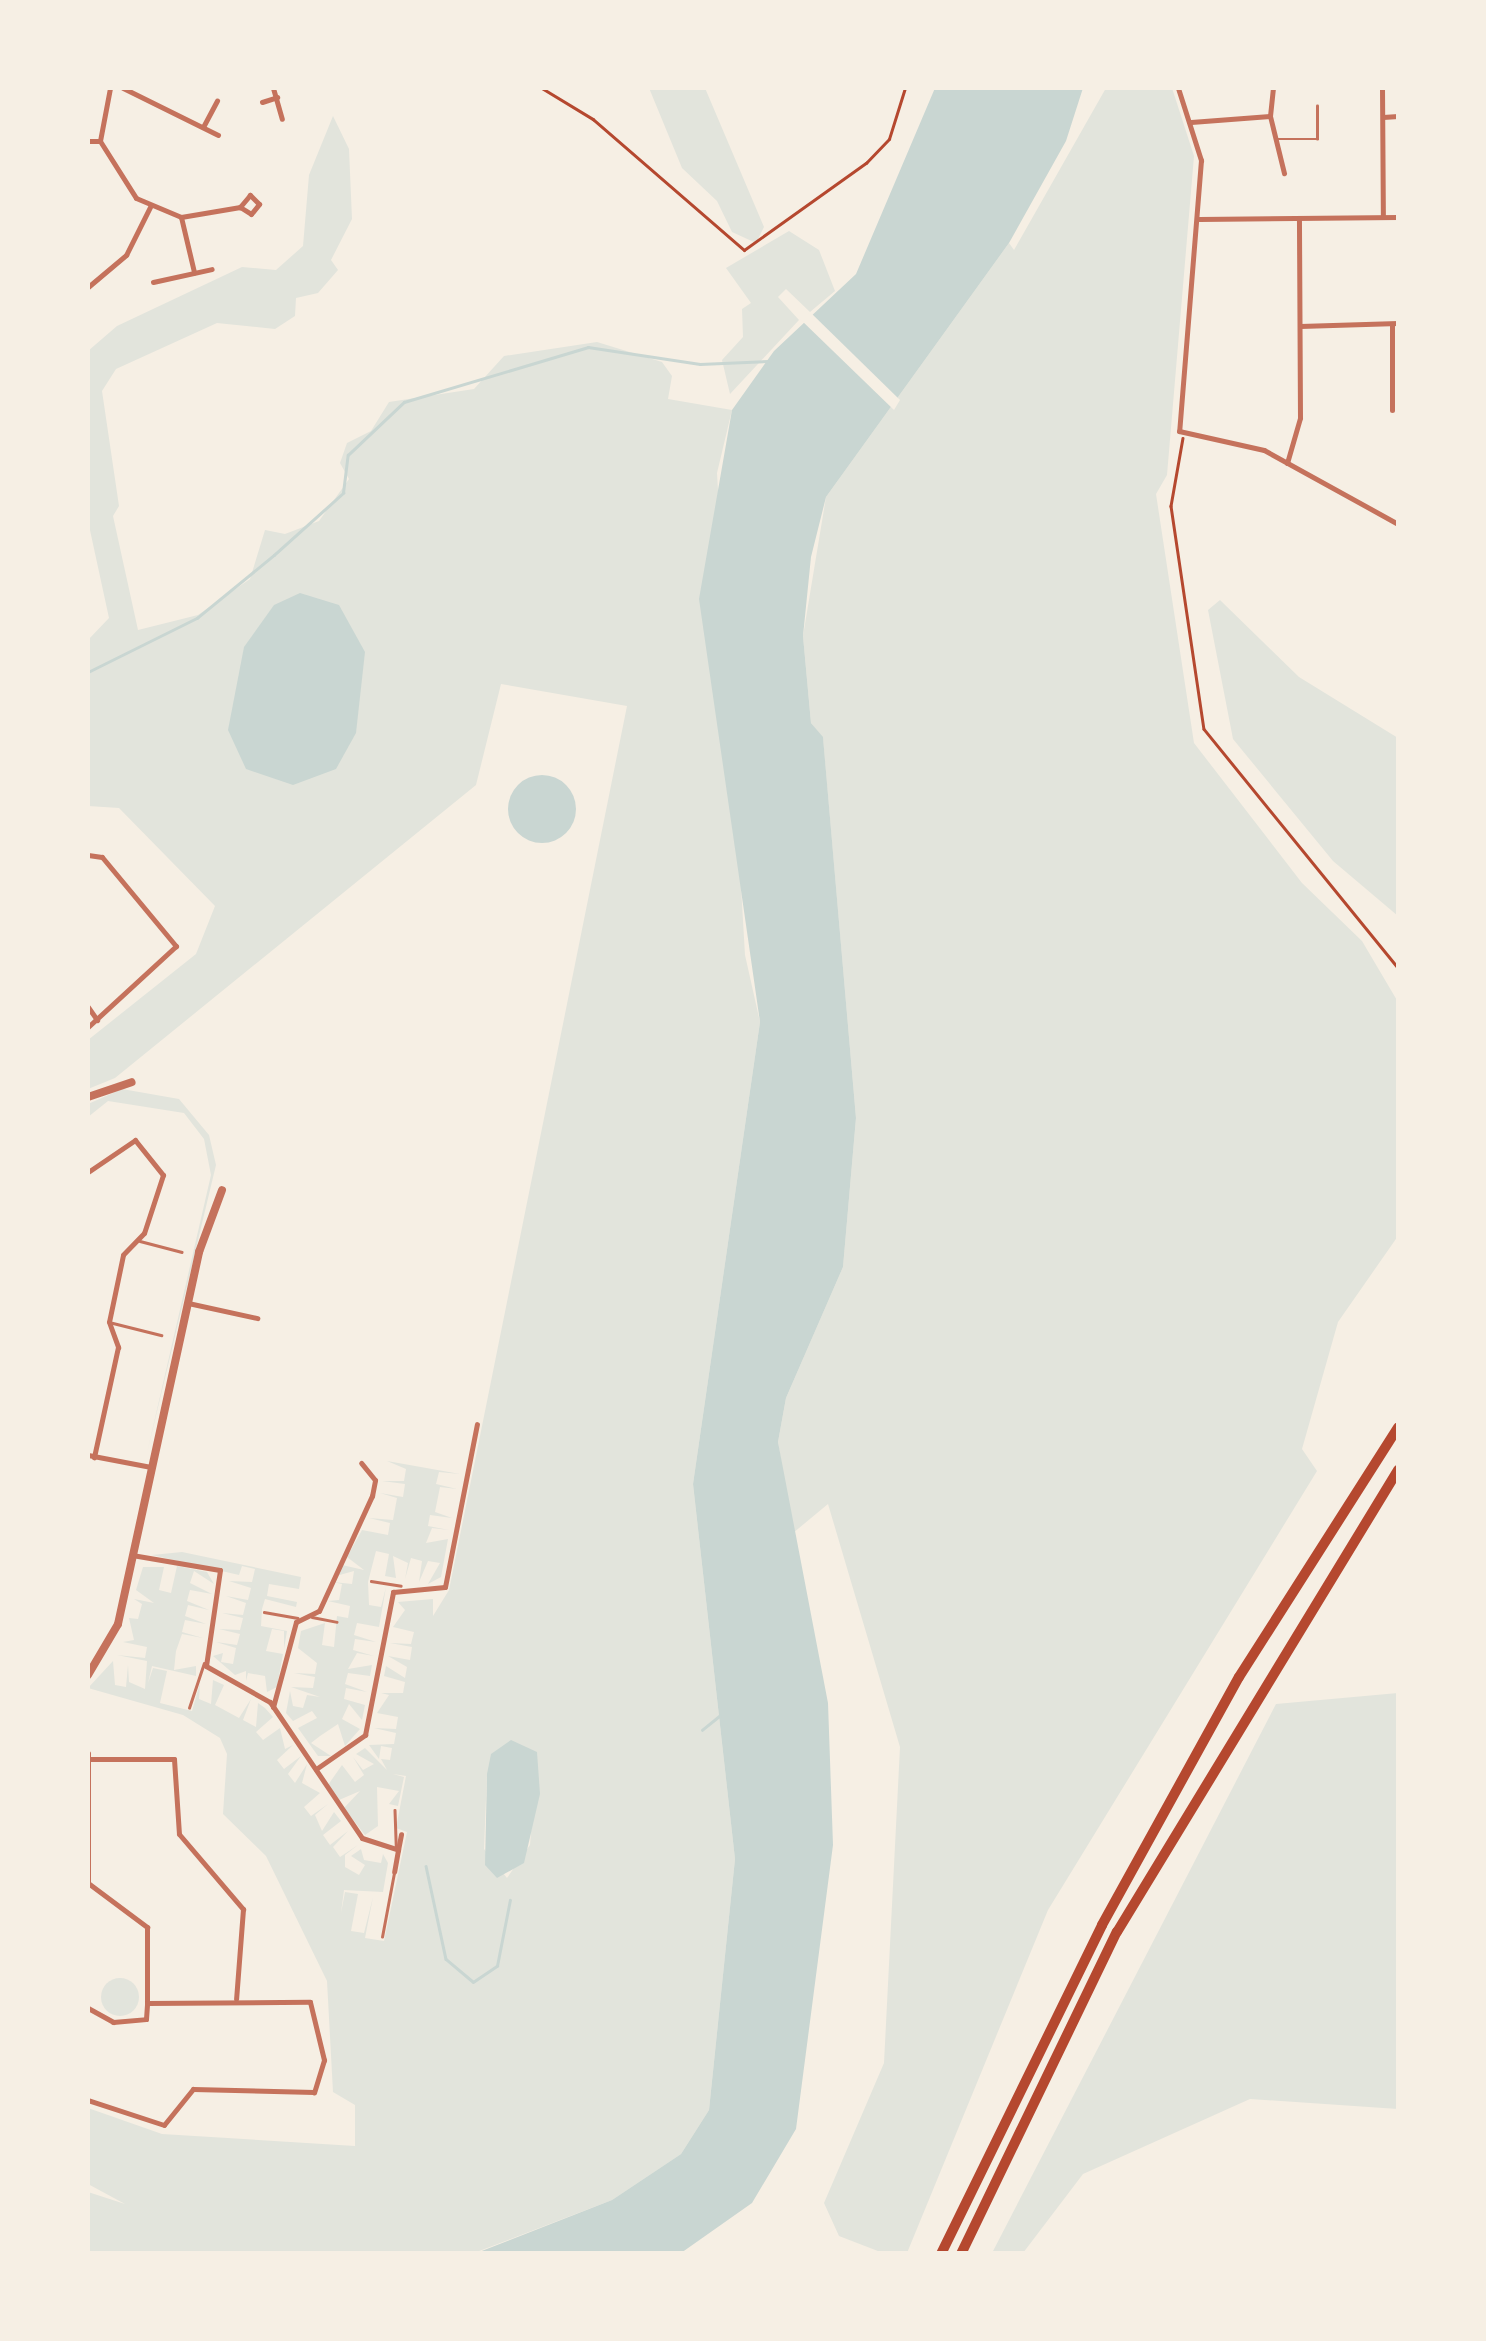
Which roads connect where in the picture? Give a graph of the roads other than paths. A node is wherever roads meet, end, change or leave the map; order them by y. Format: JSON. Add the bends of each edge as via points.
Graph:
{"nodes":[{"id":1,"x":110,"y":88,"type":"edge"},
{"id":2,"x":123,"y":88,"type":"edge"},
{"id":3,"x":272,"y":88,"type":"edge"},
{"id":4,"x":1178,"y":88,"type":"edge"},
{"id":5,"x":1273,"y":88,"type":"edge"},
{"id":6,"x":1382,"y":88,"type":"edge"},
{"id":7,"x":277,"y":97,"type":"junction"},
{"id":8,"x":216,"y":101,"type":"dead end"},
{"id":9,"x":262,"y":102,"type":"dead end"},
{"id":10,"x":1317,"y":106,"type":"dead end"},
{"id":11,"x":1270,"y":116,"type":"junction"},
{"id":12,"x":1398,"y":116,"type":"edge"},
{"id":13,"x":1383,"y":117,"type":"junction"},
{"id":14,"x":282,"y":119,"type":"dead end"},
{"id":15,"x":1191,"y":122,"type":"junction"},
{"id":16,"x":203,"y":128,"type":"junction"},
{"id":17,"x":218,"y":135,"type":"dead end"},
{"id":18,"x":1278,"y":139,"type":"junction"},
{"id":19,"x":88,"y":141,"type":"edge"},
{"id":20,"x":100,"y":141,"type":"junction"},
{"id":21,"x":1284,"y":173,"type":"dead end"},
{"id":22,"x":150,"y":207,"type":"junction"},
{"id":23,"x":240,"y":207,"type":"dead end"},
{"id":24,"x":181,"y":216,"type":"junction"},
{"id":25,"x":1382,"y":217,"type":"junction"},
{"id":26,"x":1398,"y":217,"type":"edge"},
{"id":27,"x":1299,"y":218,"type":"junction"},
{"id":28,"x":1199,"y":219,"type":"junction"},
{"id":29,"x":212,"y":270,"type":"dead end"},
{"id":30,"x":194,"y":272,"type":"junction"},
{"id":31,"x":153,"y":282,"type":"dead end"},
{"id":32,"x":88,"y":287,"type":"edge"},
{"id":33,"x":1396,"y":324,"type":"edge"},
{"id":34,"x":1300,"y":326,"type":"junction"},
{"id":35,"x":1392,"y":410,"type":"dead end"},
{"id":36,"x":1288,"y":463,"type":"junction"},
{"id":37,"x":1398,"y":524,"type":"edge"},
{"id":38,"x":88,"y":855,"type":"edge"},
{"id":39,"x":88,"y":1007,"type":"edge"},
{"id":40,"x":98,"y":1020,"type":"junction"},
{"id":41,"x":88,"y":1027,"type":"edge"},
{"id":42,"x":132,"y":1082,"type":"dead end"},
{"id":43,"x":88,"y":1097,"type":"edge"},
{"id":44,"x":88,"y":1172,"type":"edge"},
{"id":45,"x":222,"y":1190,"type":"dead end"},
{"id":46,"x":138,"y":1240,"type":"junction"},
{"id":47,"x":182,"y":1252,"type":"dead end"},
{"id":48,"x":188,"y":1303,"type":"junction"},
{"id":49,"x":257,"y":1318,"type":"dead end"},
{"id":50,"x":109,"y":1322,"type":"junction"},
{"id":51,"x":161,"y":1334,"type":"dead end"},
{"id":52,"x":477,"y":1424,"type":"dead end"},
{"id":53,"x":1398,"y":1428,"type":"edge"},
{"id":54,"x":91,"y":1456,"type":"edge"},
{"id":55,"x":361,"y":1463,"type":"dead end"},
{"id":56,"x":151,"y":1467,"type":"junction"},
{"id":57,"x":1398,"y":1470,"type":"edge"},
{"id":58,"x":132,"y":1554,"type":"junction"},
{"id":59,"x":370,"y":1580,"type":"dead end"},
{"id":60,"x":400,"y":1586,"type":"junction"},
{"id":61,"x":264,"y":1612,"type":"dead end"},
{"id":62,"x":310,"y":1616,"type":"junction"},
{"id":63,"x":298,"y":1619,"type":"junction"},
{"id":64,"x":337,"y":1622,"type":"dead end"},
{"id":65,"x":205,"y":1662,"type":"junction"},
{"id":66,"x":88,"y":1676,"type":"edge"},
{"id":67,"x":274,"y":1707,"type":"junction"},
{"id":68,"x":188,"y":1708,"type":"dead end"},
{"id":69,"x":88,"y":1756,"type":"edge"},
{"id":70,"x":316,"y":1769,"type":"junction"},
{"id":71,"x":395,"y":1810,"type":"dead end"},
{"id":72,"x":401,"y":1834,"type":"dead end"},
{"id":73,"x":398,"y":1850,"type":"junction"},
{"id":74,"x":394,"y":1872,"type":"joint"},
{"id":75,"x":382,"y":1937,"type":"dead end"},
{"id":76,"x":236,"y":1999,"type":"junction"},
{"id":77,"x":147,"y":2003,"type":"junction"},
{"id":78,"x":88,"y":2008,"type":"edge"},
{"id":79,"x":88,"y":2100,"type":"edge"},
{"id":80,"x":941,"y":2254,"type":"edge"},
{"id":81,"x":961,"y":2254,"type":"edge"}],
"edges":[{"from":1,"to":20,"type":"street"},
{"from":2,"to":16,"type":"street"},
{"from":3,"to":7,"type":"street"},
{"from":4,"to":15,"type":"street"},
{"from":5,"to":11,"type":"street"},
{"from":6,"to":13,"type":"street"},
{"from":7,"to":9,"type":"street"},
{"from":7,"to":14,"type":"street"},
{"from":8,"to":16,"type":"street"},
{"from":10,"to":18,"type":"lane","via":[[1317,139]]},
{"from":11,"to":15,"type":"street"},
{"from":11,"to":18,"type":"street"},
{"from":12,"to":13,"type":"street"},
{"from":13,"to":25,"type":"street"},
{"from":15,"to":28,"type":"street","via":[[1202,160]]},
{"from":16,"to":17,"type":"street"},
{"from":18,"to":21,"type":"street"},
{"from":19,"to":20,"type":"street"},
{"from":20,"to":22,"type":"street","via":[[116,178]]},
{"from":22,"to":24,"type":"street"},
{"from":22,"to":32,"type":"street","via":[[126,254]]},
{"from":23,"to":24,"type":"street"},
{"from":24,"to":30,"type":"street"},
{"from":25,"to":26,"type":"street"},
{"from":25,"to":27,"type":"street"},
{"from":27,"to":28,"type":"street"},
{"from":27,"to":34,"type":"street"},
{"from":28,"to":36,"type":"street","via":[[1184,436]]},
{"from":29,"to":30,"type":"street"},
{"from":30,"to":31,"type":"street"},
{"from":33,"to":34,"type":"street"},
{"from":33,"to":35,"type":"street"},
{"from":34,"to":36,"type":"street","via":[[1300,418]]},
{"from":36,"to":37,"type":"street"},
{"from":38,"to":40,"type":"street","via":[[102,857],[176,940]]},
{"from":39,"to":40,"type":"street"},
{"from":40,"to":41,"type":"street"},
{"from":42,"to":43,"type":"street"},
{"from":44,"to":46,"type":"street","via":[[130,1140],[161,1167]]},
{"from":45,"to":48,"type":"street"},
{"from":46,"to":47,"type":"lane"},
{"from":46,"to":50,"type":"street","via":[[124,1252]]},
{"from":48,"to":49,"type":"street"},
{"from":48,"to":56,"type":"street"},
{"from":50,"to":51,"type":"lane"},
{"from":50,"to":54,"type":"street","via":[[118,1347]]},
{"from":52,"to":60,"type":"street","via":[[445,1587]]},
{"from":53,"to":80,"type":"highway","via":[[1239,1677],[1102,1925]]},
{"from":54,"to":56,"type":"street"},
{"from":55,"to":62,"type":"street","via":[[375,1480],[372,1496]]},
{"from":56,"to":58,"type":"street"},
{"from":57,"to":81,"type":"highway","via":[[1117,1932]]},
{"from":58,"to":65,"type":"street","via":[[220,1570]]},
{"from":58,"to":66,"type":"street","via":[[111,1647]]},
{"from":59,"to":60,"type":"lane"},
{"from":60,"to":70,"type":"street","via":[[366,1736]]},
{"from":61,"to":63,"type":"lane"},
{"from":62,"to":63,"type":"street"},
{"from":62,"to":64,"type":"lane"},
{"from":63,"to":67,"type":"street"},
{"from":65,"to":67,"type":"street"},
{"from":65,"to":68,"type":"lane"},
{"from":67,"to":70,"type":"street"},
{"from":69,"to":76,"type":"street","via":[[174,1759],[179,1834],[243,1909]]},
{"from":69,"to":77,"type":"street","via":[[88,1883],[147,1928]]},
{"from":70,"to":73,"type":"street","via":[[364,1840]]},
{"from":71,"to":73,"type":"lane"},
{"from":72,"to":73,"type":"street"},
{"from":73,"to":74,"type":"street"},
{"from":74,"to":75,"type":"lane"},
{"from":76,"to":77,"type":"street"},
{"from":76,"to":79,"type":"street","via":[[319,2008],[323,2083],[314,2092],[192,2090],[164,2126]]},
{"from":77,"to":78,"type":"street","via":[[146,2020],[113,2022]]}]}
